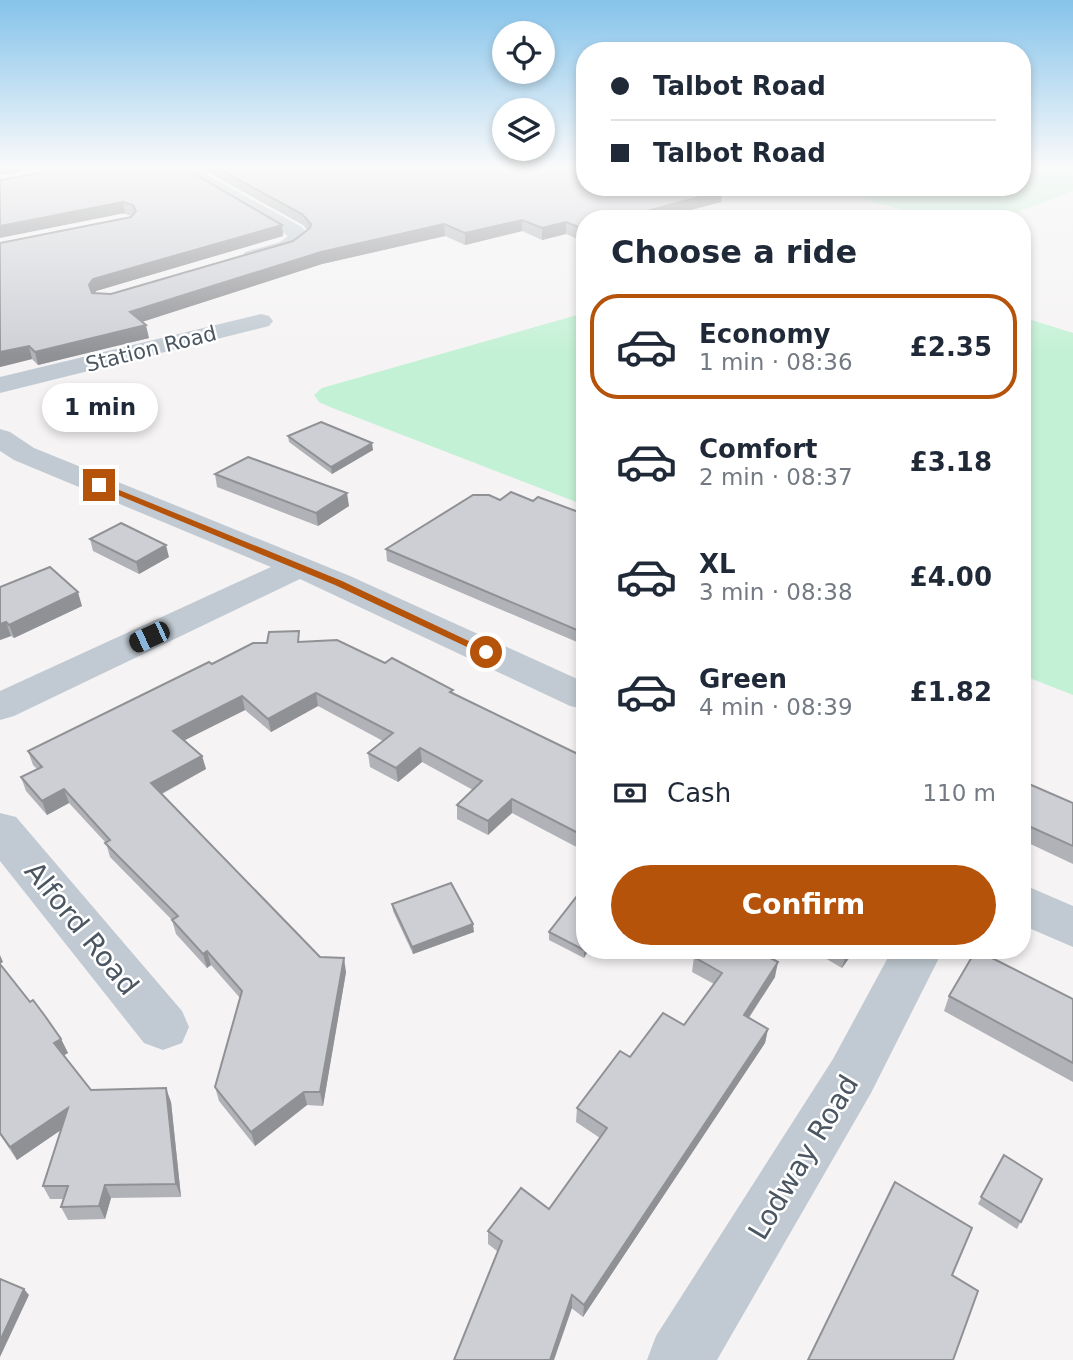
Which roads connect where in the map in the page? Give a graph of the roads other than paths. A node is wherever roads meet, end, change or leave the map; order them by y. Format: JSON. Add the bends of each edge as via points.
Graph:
{"nodes":[{"id":1,"x":292,"y":229,"type":"edge"},
{"id":2,"x":234,"y":261,"type":"edge"},
{"id":3,"x":261,"y":321,"type":"dead end"},
{"id":4,"x":0,"y":385,"type":"edge"},
{"id":5,"x":9,"y":450,"type":"edge"},
{"id":6,"x":299,"y":567,"type":"junction"},
{"id":7,"x":576,"y":693,"type":"edge"},
{"id":8,"x":0,"y":707,"type":"edge"},
{"id":9,"x":0,"y":829,"type":"edge"},
{"id":10,"x":1031,"y":908,"type":"edge"},
{"id":11,"x":1073,"y":928,"type":"edge"},
{"id":12,"x":913,"y":959,"type":"edge"},
{"id":13,"x":163,"y":1027,"type":"dead end"},
{"id":14,"x":680,"y":1360,"type":"edge"}],
"edges":[{"from":1,"to":2,"type":"street","via":[[300,237],[287,246]]},
{"from":3,"to":4,"type":"street","name":"Station Road"},
{"from":5,"to":6,"type":"street"},
{"from":6,"to":7,"type":"street"},
{"from":6,"to":8,"type":"street"},
{"from":9,"to":13,"type":"street","name":"Alford Road"},
{"from":10,"to":11,"type":"street"},
{"from":12,"to":14,"type":"street","name":"Lodway Road","via":[[852,1076]]}]}
